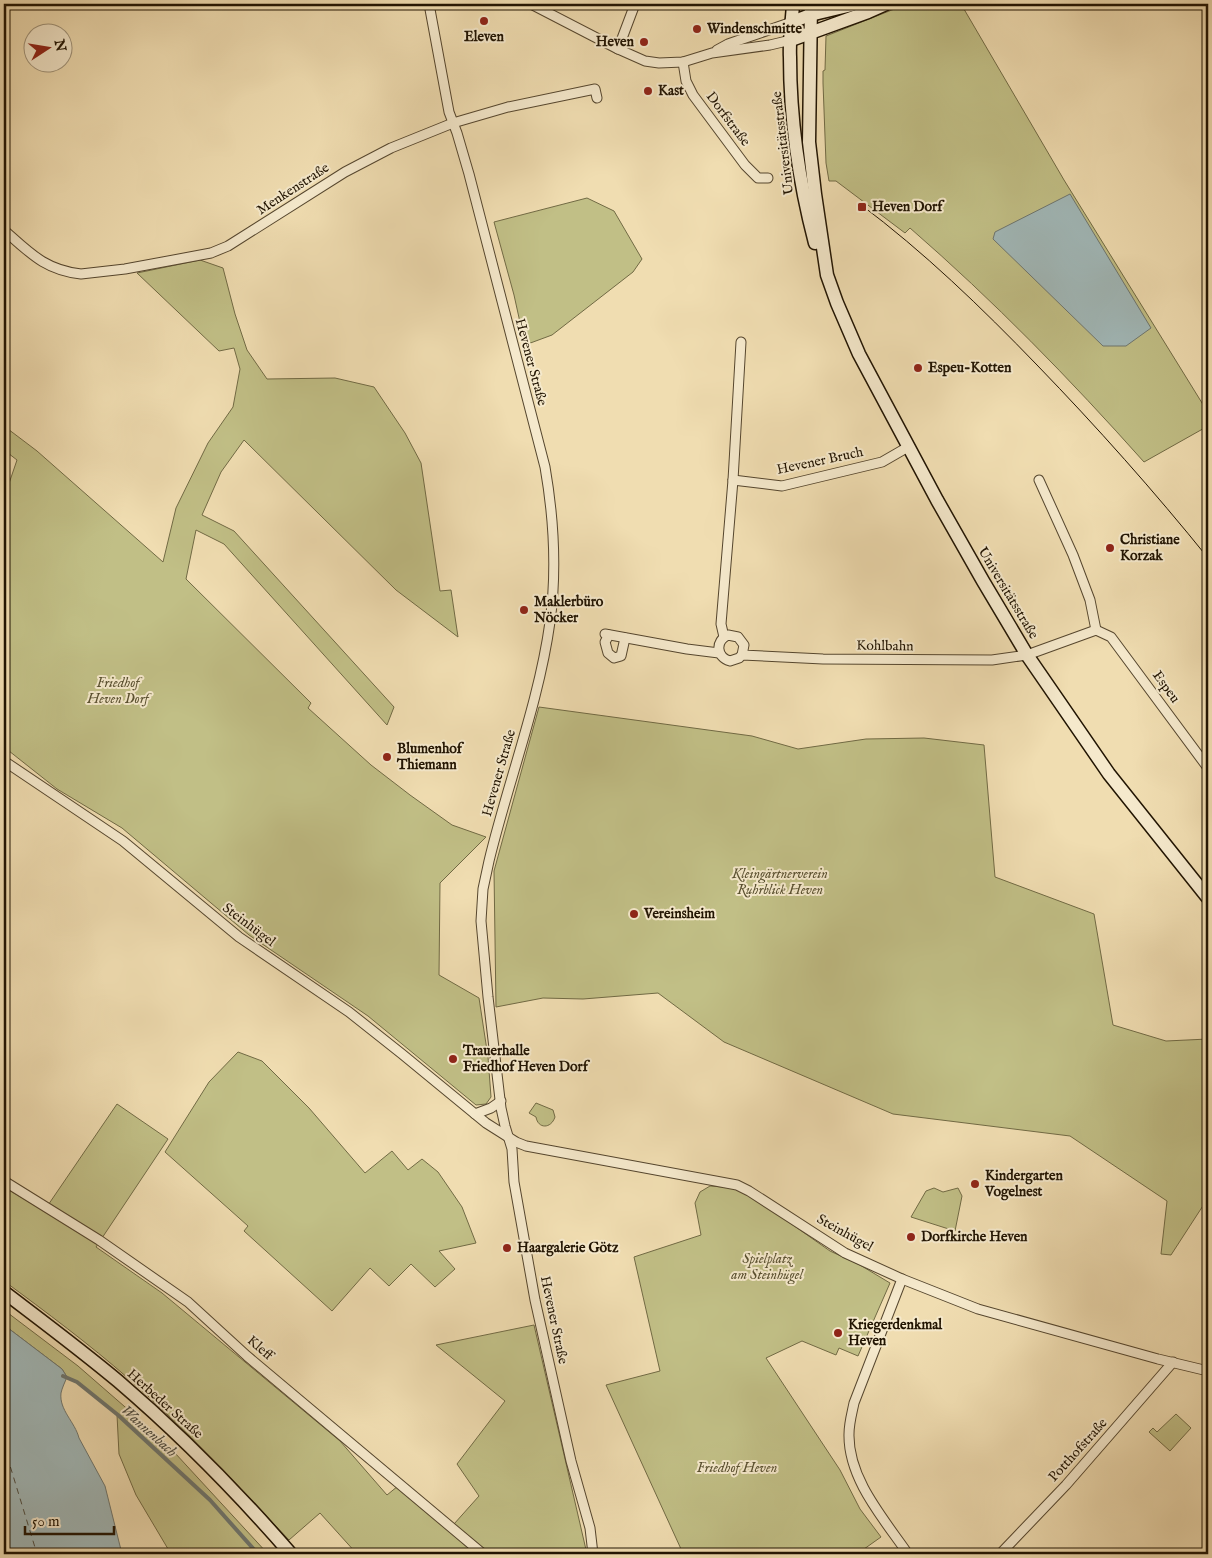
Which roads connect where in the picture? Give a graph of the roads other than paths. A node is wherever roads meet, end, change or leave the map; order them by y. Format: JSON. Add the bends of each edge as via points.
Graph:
{"nodes":[{"id":1,"x":429,"y":4,"type":"edge"},
{"id":2,"x":531,"y":4,"type":"edge"},
{"id":3,"x":635,"y":4,"type":"edge"},
{"id":4,"x":793,"y":4,"type":"edge"},
{"id":5,"x":856,"y":4,"type":"edge"},
{"id":6,"x":886,"y":4,"type":"edge"},
{"id":7,"x":811,"y":9,"type":"edge"},
{"id":8,"x":792,"y":22,"type":"junction"},
{"id":9,"x":809,"y":33,"type":"junction"},
{"id":10,"x":790,"y":40,"type":"junction"},
{"id":11,"x":618,"y":49,"type":"junction"},
{"id":12,"x":712,"y":53,"type":"junction"},
{"id":13,"x":683,"y":62,"type":"junction"},
{"id":14,"x":597,"y":98,"type":"dead end"},
{"id":15,"x":453,"y":123,"type":"junction"},
{"id":16,"x":768,"y":178,"type":"dead end"},
{"id":17,"x":4,"y":230,"type":"edge"},
{"id":18,"x":827,"y":275,"type":"junction"},
{"id":19,"x":741,"y":342,"type":"dead end"},
{"id":20,"x":908,"y":447,"type":"junction"},
{"id":21,"x":734,"y":480,"type":"junction"},
{"id":22,"x":1039,"y":480,"type":"dead end"},
{"id":23,"x":1096,"y":630,"type":"junction"},
{"id":24,"x":724,"y":637,"type":"junction"},
{"id":25,"x":625,"y":638,"type":"junction"},
{"id":26,"x":719,"y":653,"type":"junction"},
{"id":27,"x":742,"y":655,"type":"junction"},
{"id":28,"x":1027,"y":655,"type":"junction"},
{"id":29,"x":4,"y":761,"type":"edge"},
{"id":30,"x":1208,"y":768,"type":"edge"},
{"id":31,"x":1208,"y":898,"type":"edge"},
{"id":32,"x":500,"y":1101,"type":"junction"},
{"id":33,"x":475,"y":1114,"type":"junction"},
{"id":34,"x":508,"y":1137,"type":"junction"},
{"id":35,"x":4,"y":1181,"type":"edge"},
{"id":36,"x":902,"y":1279,"type":"junction"},
{"id":37,"x":4,"y":1292,"type":"edge"},
{"id":38,"x":1173,"y":1362,"type":"junction"},
{"id":39,"x":1208,"y":1371,"type":"edge"},
{"id":40,"x":291,"y":1554,"type":"edge"},
{"id":41,"x":483,"y":1554,"type":"edge"},
{"id":42,"x":594,"y":1554,"type":"edge"},
{"id":43,"x":908,"y":1554,"type":"edge"},
{"id":44,"x":1000,"y":1554,"type":"edge"}],
"edges":[{"from":1,"to":15,"type":"street","name":"Hevener Straße"},
{"from":2,"to":11,"type":"street"},
{"from":3,"to":11,"type":"street"},
{"from":4,"to":8,"type":"street","name":"Universitätsstraße"},
{"from":5,"to":7,"type":"street"},
{"from":6,"to":9,"type":"street"},
{"from":7,"to":8,"type":"street"},
{"from":7,"to":9,"type":"street","name":"Universitätsstraße"},
{"from":8,"to":10,"type":"street","name":"Universitätsstraße"},
{"from":8,"to":12,"type":"street","via":[[728,44]]},
{"from":9,"to":10,"type":"street"},
{"from":9,"to":18,"type":"street","name":"Universitätsstraße","via":[[809,142]]},
{"from":10,"to":12,"type":"street"},
{"from":10,"to":18,"type":"street","name":"Universitätsstraße","via":[[797,159],[808,216]]},
{"from":11,"to":13,"type":"street","via":[[645,61]]},
{"from":12,"to":13,"type":"street"},
{"from":13,"to":16,"type":"street","name":"Dorfstraße","via":[[686,81],[699,104],[745,166],[758,178]]},
{"from":14,"to":15,"type":"street","name":"Menkenstraße","via":[[595,89],[508,107]]},
{"from":15,"to":17,"type":"street","name":"Menkenstraße","via":[[362,163],[228,246],[198,257],[81,274],[64,272],[31,254]]},
{"from":15,"to":32,"type":"street","name":"Hevener Straße","via":[[545,467],[552,504],[555,563],[546,650],[483,889],[483,952]]},
{"from":18,"to":20,"type":"street","name":"Universitätsstraße","via":[[859,354]]},
{"from":19,"to":21,"type":"street"},
{"from":20,"to":21,"type":"street","name":"Hevener Bruch","via":[[882,462],[782,486]]},
{"from":20,"to":28,"type":"street","name":"Universitätsstraße"},
{"from":21,"to":24,"type":"street","via":[[722,624]]},
{"from":22,"to":23,"type":"street","via":[[1073,554],[1090,600]]},
{"from":23,"to":28,"type":"street"},
{"from":23,"to":30,"type":"street","name":"Espeu","via":[[1110,637]]},
{"from":24,"to":26,"type":"street","via":[[718,647]]},
{"from":24,"to":27,"type":"street","via":[[734,635],[742,640]]},
{"from":25,"to":25,"type":"street","name":"Kohlbahn","via":[[607,634],[608,653],[614,658],[621,656]]},
{"from":25,"to":26,"type":"street","name":"Kohlbahn"},
{"from":26,"to":27,"type":"street","name":"Kohlbahn","via":[[730,661]]},
{"from":27,"to":28,"type":"street","name":"Kohlbahn","via":[[992,660]]},
{"from":28,"to":31,"type":"street","name":"Universitätsstraße","via":[[1109,774]]},
{"from":29,"to":33,"type":"street","name":"Steinhügel","via":[[123,841],[240,937],[349,1012]]},
{"from":32,"to":33,"type":"street"},
{"from":32,"to":34,"type":"street","name":"Hevener Straße"},
{"from":33,"to":34,"type":"street","name":"Steinhügel"},
{"from":34,"to":36,"type":"street","name":"Steinhügel","via":[[526,1146],[737,1184],[845,1253]]},
{"from":34,"to":42,"type":"street","name":"Hevener Straße","via":[[535,1300]]},
{"from":35,"to":41,"type":"street","name":"Kleff","via":[[99,1240],[188,1302],[247,1356]]},
{"from":36,"to":38,"type":"street","name":"Steinhügel","via":[[978,1309]]},
{"from":36,"to":43,"type":"street","via":[[854,1403],[849,1435],[853,1460],[863,1486]]},
{"from":37,"to":40,"type":"street","name":"Herbeder Straße","via":[[64,1337],[163,1422],[233,1490]]},
{"from":38,"to":39,"type":"street","name":"Steinhügel"},
{"from":38,"to":44,"type":"street","name":"Potthofstraße","via":[[1066,1485]]}]}
